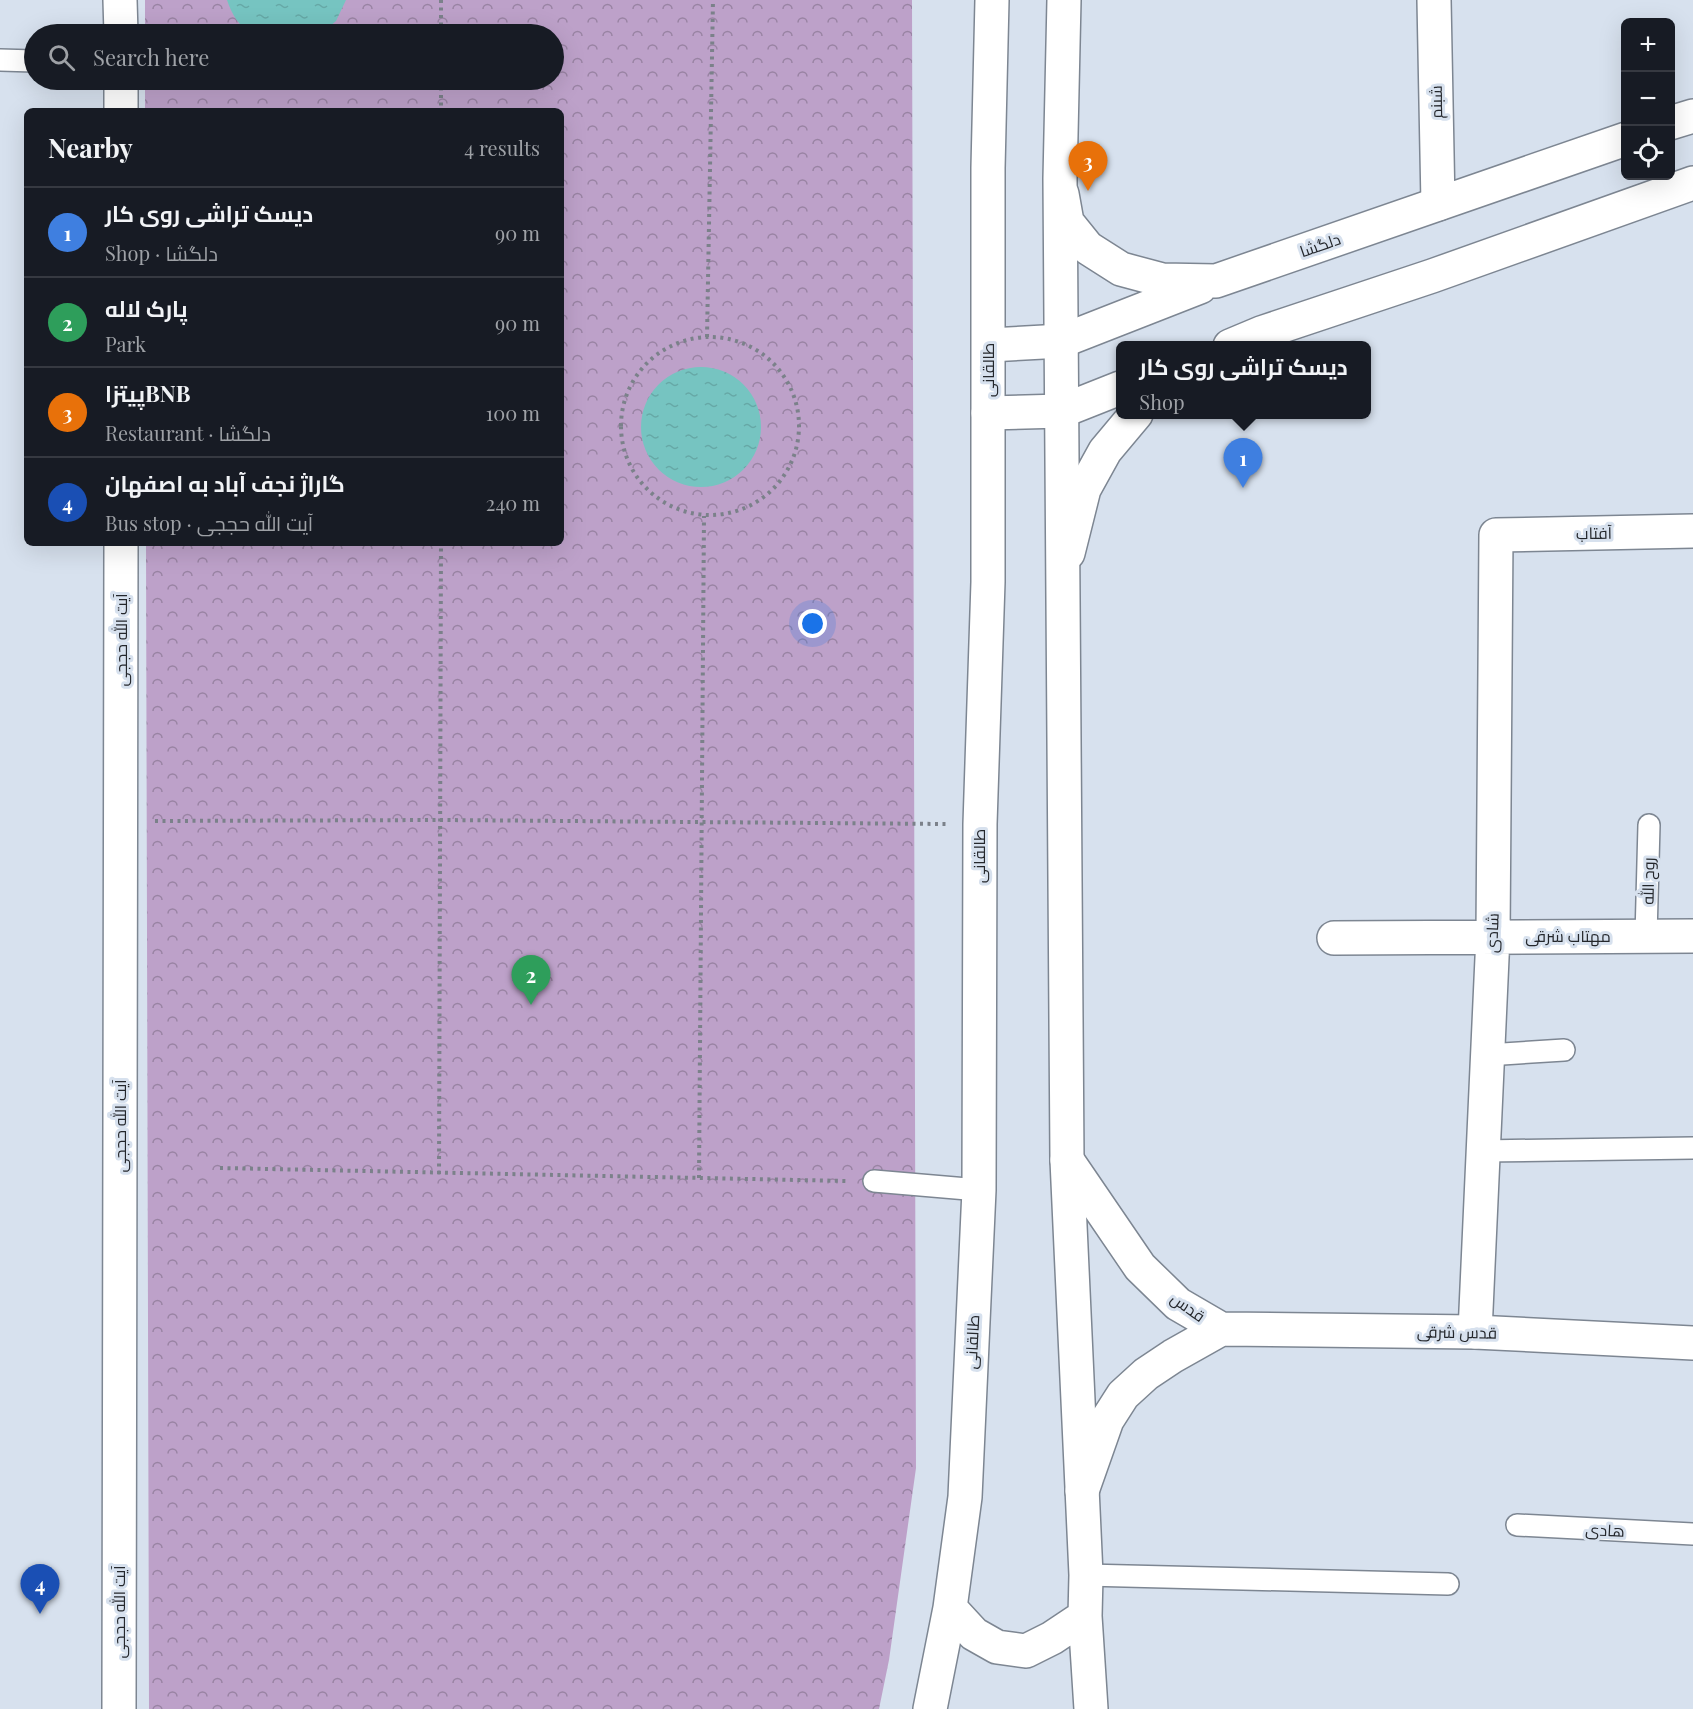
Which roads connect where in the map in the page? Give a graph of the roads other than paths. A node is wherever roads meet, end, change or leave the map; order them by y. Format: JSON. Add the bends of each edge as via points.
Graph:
{"nodes":[{"id":1,"x":120,"y":0,"type":"edge"},
{"id":2,"x":992,"y":0,"type":"edge"},
{"id":3,"x":1064,"y":0,"type":"edge"},
{"id":4,"x":1434,"y":0,"type":"edge"},
{"id":5,"x":121,"y":24,"type":"edge"},
{"id":6,"x":0,"y":60,"type":"edge"},
{"id":7,"x":24,"y":61,"type":"edge"},
{"id":8,"x":121,"y":90,"type":"edge"},
{"id":9,"x":121,"y":108,"type":"edge"},
{"id":10,"x":1693,"y":116,"type":"edge"},
{"id":11,"x":1675,"y":122,"type":"edge"},
{"id":12,"x":1621,"y":141,"type":"edge"},
{"id":13,"x":1060,"y":179,"type":"junction"},
{"id":14,"x":1693,"y":183,"type":"edge"},
{"id":15,"x":1438,"y":204,"type":"junction"},
{"id":16,"x":1216,"y":281,"type":"junction"},
{"id":17,"x":1240,"y":341,"type":"edge"},
{"id":18,"x":1062,"y":342,"type":"junction"},
{"id":19,"x":988,"y":345,"type":"junction"},
{"id":20,"x":1116,"y":390,"type":"edge"},
{"id":21,"x":1062,"y":411,"type":"junction"},
{"id":22,"x":988,"y":413,"type":"junction"},
{"id":23,"x":1132,"y":419,"type":"edge"},
{"id":24,"x":1693,"y":531,"type":"edge"},
{"id":25,"x":1496,"y":535,"type":"joint"},
{"id":26,"x":121,"y":546,"type":"edge"},
{"id":27,"x":1063,"y":572,"type":"junction"},
{"id":28,"x":1649,"y":825,"type":"dead end"},
{"id":29,"x":1492,"y":936,"type":"junction"},
{"id":30,"x":1646,"y":936,"type":"junction"},
{"id":31,"x":1693,"y":936,"type":"edge"},
{"id":32,"x":1334,"y":938,"type":"dead end"},
{"id":33,"x":1564,"y":1050,"type":"dead end"},
{"id":34,"x":1487,"y":1055,"type":"junction"},
{"id":35,"x":1693,"y":1148,"type":"edge"},
{"id":36,"x":1482,"y":1151,"type":"junction"},
{"id":37,"x":1067,"y":1160,"type":"junction"},
{"id":38,"x":874,"y":1181,"type":"road end"},
{"id":39,"x":979,"y":1190,"type":"junction"},
{"id":40,"x":1221,"y":1329,"type":"junction"},
{"id":41,"x":1475,"y":1332,"type":"junction"},
{"id":42,"x":1693,"y":1343,"type":"edge"},
{"id":43,"x":1082,"y":1491,"type":"junction"},
{"id":44,"x":1517,"y":1525,"type":"dead end"},
{"id":45,"x":1693,"y":1534,"type":"edge"},
{"id":46,"x":1086,"y":1575,"type":"junction"},
{"id":47,"x":1448,"y":1584,"type":"dead end"},
{"id":48,"x":950,"y":1608,"type":"junction"},
{"id":49,"x":1085,"y":1616,"type":"junction"},
{"id":50,"x":119,"y":1709,"type":"edge"},
{"id":51,"x":930,"y":1709,"type":"edge"},
{"id":52,"x":1091,"y":1709,"type":"edge"}],
"edges":[{"from":1,"to":5,"type":"main road"},
{"from":2,"to":19,"type":"main road","name":"طالقانی"},
{"from":3,"to":13,"type":"main road"},
{"from":4,"to":15,"type":"main road","name":"شبنم"},
{"from":6,"to":7,"type":"lane"},
{"from":8,"to":9,"type":"main road"},
{"from":10,"to":11,"type":"main road"},
{"from":12,"to":15,"type":"main road","name":"دلگشا"},
{"from":13,"to":16,"type":"main road","name":"دلگشا","via":[[1067,222],[1088,248],[1121,269],[1162,280]]},
{"from":13,"to":18,"type":"main road"},
{"from":14,"to":17,"type":"main road"},
{"from":15,"to":16,"type":"main road","name":"دلگشا"},
{"from":16,"to":18,"type":"main road"},
{"from":18,"to":19,"type":"main road"},
{"from":18,"to":21,"type":"main road"},
{"from":19,"to":22,"type":"main road","name":"طالقانی"},
{"from":20,"to":21,"type":"main road"},
{"from":21,"to":22,"type":"main road"},
{"from":21,"to":27,"type":"main road"},
{"from":22,"to":39,"type":"main road","name":"طالقانی","via":[[988,582],[980,824]]},
{"from":23,"to":27,"type":"main road","via":[[1105,451],[1084,489]]},
{"from":24,"to":25,"type":"main road","name":"آفتاب"},
{"from":25,"to":29,"type":"main road","name":"شادی"},
{"from":26,"to":50,"type":"main road","name":"آیت الله حججی"},
{"from":27,"to":37,"type":"main road"},
{"from":28,"to":30,"type":"lane","name":"روح الله"},
{"from":29,"to":30,"type":"main road","name":"مهتاب شرقی"},
{"from":29,"to":32,"type":"main road","name":"مهتاب شرقی"},
{"from":29,"to":34,"type":"main road","name":"شادی"},
{"from":30,"to":31,"type":"main road","name":"مهتاب شرقی"},
{"from":33,"to":34,"type":"lane"},
{"from":34,"to":36,"type":"main road","name":"شادی"},
{"from":35,"to":36,"type":"lane"},
{"from":36,"to":41,"type":"main road","name":"شادی"},
{"from":37,"to":40,"type":"main road","name":"قدس","via":[[1140,1267],[1178,1304]]},
{"from":37,"to":43,"type":"main road"},
{"from":38,"to":39,"type":"lane"},
{"from":39,"to":48,"type":"main road","name":"طالقانی","via":[[965,1497]]},
{"from":40,"to":41,"type":"main road","name":"قدس شرقی"},
{"from":40,"to":43,"type":"main road","name":"قدس","via":[[1146,1374],[1123,1395],[1107,1420]]},
{"from":41,"to":42,"type":"main road","name":"قدس شرقی"},
{"from":43,"to":46,"type":"main road"},
{"from":44,"to":45,"type":"lane","name":"هادی"},
{"from":46,"to":47,"type":"lane"},
{"from":46,"to":49,"type":"main road"},
{"from":48,"to":49,"type":"main road","via":[[974,1634],[997,1647],[1026,1651]]},
{"from":48,"to":51,"type":"main road","name":"طالقانی"},
{"from":49,"to":52,"type":"main road"}]}
